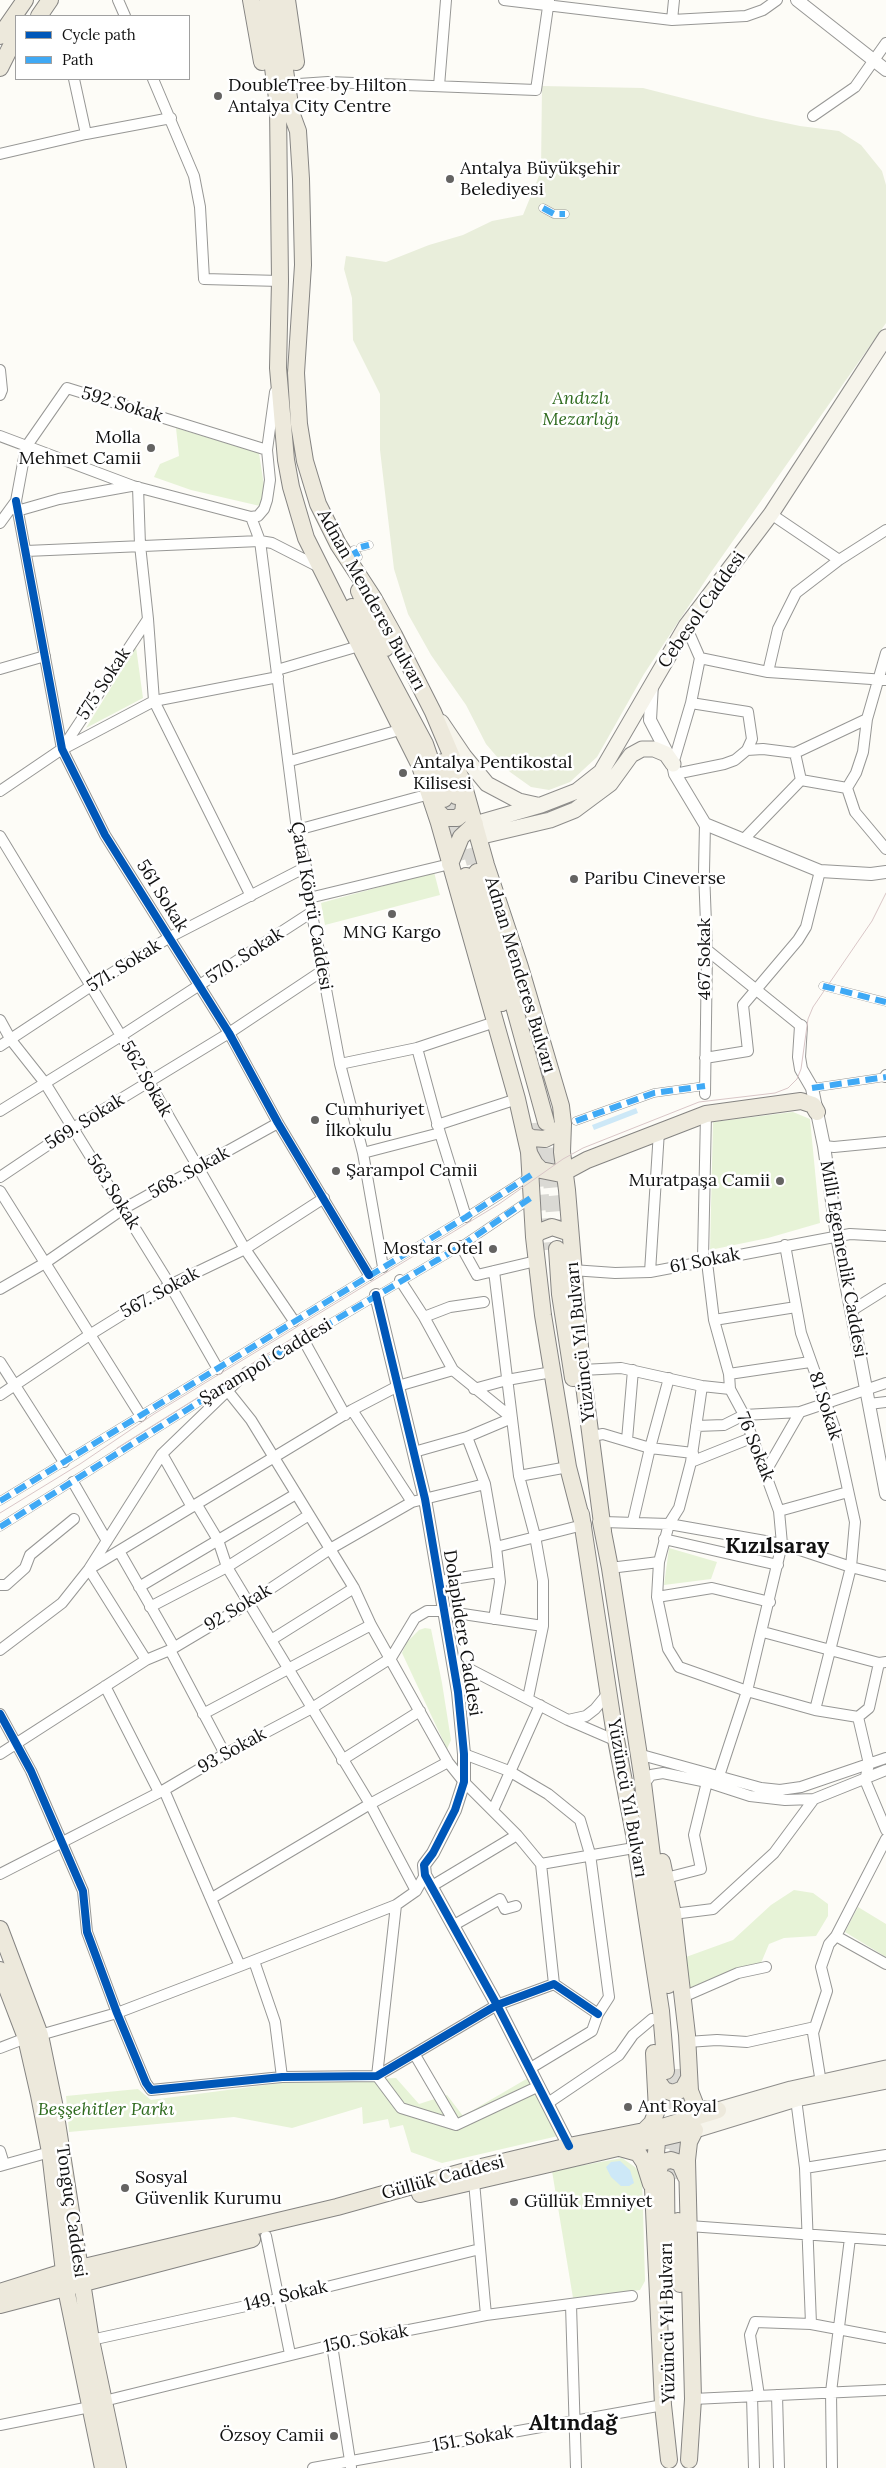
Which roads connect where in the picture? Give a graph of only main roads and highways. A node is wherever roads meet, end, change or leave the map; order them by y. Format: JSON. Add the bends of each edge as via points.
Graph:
{"nodes":[{"id":1,"x":13,"y":0,"type":"edge"},
{"id":2,"x":25,"y":0,"type":"edge"},
{"id":3,"x":39,"y":0,"type":"edge"},
{"id":4,"x":50,"y":0,"type":"edge"},
{"id":5,"x":251,"y":0,"type":"edge"},
{"id":6,"x":264,"y":0,"type":"edge"},
{"id":7,"x":275,"y":0,"type":"edge"},
{"id":8,"x":287,"y":0,"type":"edge"},
{"id":9,"x":30,"y":15,"type":"edge"},
{"id":10,"x":40,"y":15,"type":"edge"},
{"id":11,"x":0,"y":21,"type":"edge"},
{"id":12,"x":0,"y":36,"type":"edge"},
{"id":13,"x":15,"y":38,"type":"edge"},
{"id":14,"x":15,"y":49,"type":"edge"},
{"id":15,"x":2,"y":65,"type":"edge"},
{"id":16,"x":298,"y":131,"type":"junction"},
{"id":17,"x":278,"y":134,"type":"junction"},
{"id":18,"x":886,"y":338,"type":"edge"},
{"id":19,"x":291,"y":487,"type":"junction"},
{"id":20,"x":338,"y":544,"type":"junction"},
{"id":21,"x":433,"y":712,"type":"junction"},
{"id":22,"x":674,"y":769,"type":"road end"},
{"id":23,"x":444,"y":802,"type":"junction"},
{"id":24,"x":541,"y":805,"type":"junction"},
{"id":25,"x":477,"y":831,"type":"junction"},
{"id":26,"x":504,"y":831,"type":"junction"},
{"id":27,"x":461,"y":837,"type":"junction"},
{"id":28,"x":450,"y":864,"type":"junction"},
{"id":29,"x":476,"y":871,"type":"junction"},
{"id":30,"x":817,"y":1112,"type":"road end"},
{"id":31,"x":570,"y":1122,"type":"junction"},
{"id":32,"x":535,"y":1127,"type":"junction"},
{"id":33,"x":529,"y":1152,"type":"junction"},
{"id":34,"x":562,"y":1152,"type":"joint"},
{"id":35,"x":587,"y":1160,"type":"junction"},
{"id":36,"x":566,"y":1172,"type":"junction"},
{"id":37,"x":531,"y":1175,"type":"joint"},
{"id":38,"x":567,"y":1190,"type":"junction"},
{"id":39,"x":570,"y":1233,"type":"junction"},
{"id":40,"x":534,"y":1237,"type":"junction"},
{"id":41,"x":546,"y":1253,"type":"junction"},
{"id":42,"x":583,"y":1525,"type":"junction"},
{"id":43,"x":603,"y":1527,"type":"junction"},
{"id":44,"x":613,"y":1734,"type":"junction"},
{"id":45,"x":644,"y":1778,"type":"junction"},
{"id":46,"x":0,"y":1929,"type":"edge"},
{"id":47,"x":0,"y":1970,"type":"edge"},
{"id":48,"x":33,"y":2036,"type":"junction"},
{"id":49,"x":886,"y":2068,"type":"edge"},
{"id":50,"x":676,"y":2078,"type":"junction"},
{"id":51,"x":886,"y":2081,"type":"edge"},
{"id":52,"x":657,"y":2101,"type":"junction"},
{"id":53,"x":718,"y":2110,"type":"junction"},
{"id":54,"x":673,"y":2130,"type":"junction"},
{"id":55,"x":620,"y":2148,"type":"junction"},
{"id":56,"x":674,"y":2180,"type":"junction"},
{"id":57,"x":73,"y":2279,"type":"junction"},
{"id":58,"x":0,"y":2292,"type":"edge"},
{"id":59,"x":0,"y":2305,"type":"edge"},
{"id":60,"x":97,"y":2404,"type":"junction"},
{"id":61,"x":669,"y":2464,"type":"edge"},
{"id":62,"x":689,"y":2464,"type":"edge"},
{"id":63,"x":103,"y":2468,"type":"edge"},
{"id":64,"x":118,"y":2468,"type":"edge"}],
"edges":[{"from":1,"to":11,"type":"main road"},
{"from":2,"to":12,"type":"main road"},
{"from":3,"to":9,"type":"main road"},
{"from":4,"to":10,"type":"main road"},
{"from":5,"to":17,"type":"main road","via":[[270,109]]},
{"from":6,"to":17,"type":"main road","name":"Adnan Menderes Bulvarı","via":[[278,106]]},
{"from":7,"to":16,"type":"main road","name":"Adnan Menderes Bulvarı","via":[[291,112]]},
{"from":8,"to":16,"type":"main road","via":[[299,84],[301,113]]},
{"from":13,"to":15,"type":"main road"},
{"from":14,"to":15,"type":"main road"},
{"from":16,"to":20,"type":"main road","name":"Adnan Menderes Bulvarı","via":[[303,265],[297,406],[305,461],[318,504]]},
{"from":17,"to":19,"type":"main road","name":"Adnan Menderes Bulvarı","via":[[278,368]]},
{"from":18,"to":24,"type":"main road","name":"Cebesol Caddesi","via":[[771,514],[686,626],[601,772],[578,791]]},
{"from":19,"to":23,"type":"main road","name":"Adnan Menderes Bulvarı","via":[[425,744]]},
{"from":19,"to":23,"type":"main road","name":"Adnan Menderes Bulvarı","via":[[306,538],[420,766]]},
{"from":20,"to":21,"type":"main road","name":"Adnan Menderes Bulvarı","via":[[374,599]]},
{"from":20,"to":23,"type":"main road","via":[[437,748]]},
{"from":21,"to":23,"type":"main road","name":"Adnan Menderes Bulvarı"},
{"from":21,"to":24,"type":"main road","via":[[487,784],[519,801]]},
{"from":22,"to":26,"type":"main road","via":[[666,754],[654,748],[642,749],[631,754],[610,784],[575,810]]},
{"from":23,"to":25,"type":"main road","name":"Adnan Menderes Bulvarı"},
{"from":23,"to":27,"type":"main road","via":[[450,833]]},
{"from":23,"to":28,"type":"main road","name":"Adnan Menderes Bulvarı"},
{"from":24,"to":25,"type":"main road","name":"Cebesol Caddesi"},
{"from":25,"to":26,"type":"main road"},
{"from":25,"to":27,"type":"main road"},
{"from":25,"to":29,"type":"main road","name":"Adnan Menderes Bulvarı"},
{"from":26,"to":29,"type":"main road","via":[[490,845]]},
{"from":27,"to":28,"type":"main road"},
{"from":28,"to":32,"type":"main road","name":"Adnan Menderes Bulvarı","via":[[517,1099]]},
{"from":29,"to":31,"type":"main road","name":"Adnan Menderes Bulvarı","via":[[520,967],[561,1106]]},
{"from":29,"to":32,"type":"main road","name":"Adnan Menderes Bulvarı"},
{"from":30,"to":35,"type":"main road","via":[[813,1105],[801,1101],[706,1114]]},
{"from":31,"to":32,"type":"main road","via":[[545,1139],[532,1138]]},
{"from":31,"to":34,"type":"main road","name":"Adnan Menderes Bulvarı"},
{"from":32,"to":33,"type":"main road","name":"Adnan Menderes Bulvarı"},
{"from":33,"to":36,"type":"main road","via":[[541,1170],[553,1174]]},
{"from":33,"to":37,"type":"main road","name":"Adnan Menderes Bulvarı"},
{"from":34,"to":36,"type":"main road","name":"Yüzüncü Yıl Bulvarı"},
{"from":35,"to":36,"type":"main road"},
{"from":35,"to":38,"type":"main road","via":[[573,1176]]},
{"from":36,"to":38,"type":"main road","name":"Yüzüncü Yıl Bulvarı"},
{"from":37,"to":40,"type":"main road","name":"Yüzüncü Yıl Bulvarı"},
{"from":38,"to":39,"type":"main road","name":"Yüzüncü Yıl Bulvarı"},
{"from":39,"to":40,"type":"main road","via":[[552,1227]]},
{"from":39,"to":43,"type":"main road","name":"Yüzüncü Yıl Bulvarı","via":[[582,1370]]},
{"from":40,"to":41,"type":"main road","name":"Yüzüncü Yıl Bulvarı"},
{"from":41,"to":42,"type":"main road","name":"Yüzüncü Yıl Bulvarı"},
{"from":41,"to":42,"type":"main road","name":"Yüzüncü Yıl Bulvarı","via":[[552,1372],[568,1466]]},
{"from":41,"to":43,"type":"main road","name":"Yüzüncü Yıl Bulvarı","via":[[560,1294],[570,1362]]},
{"from":42,"to":44,"type":"main road","name":"Yüzüncü Yıl Bulvarı"},
{"from":43,"to":45,"type":"main road","name":"Yüzüncü Yıl Bulvarı"},
{"from":44,"to":50,"type":"main road","name":"Yüzüncü Yıl Bulvarı","via":[[634,1834],[661,2011]]},
{"from":44,"to":50,"type":"main road","via":[[652,2019]]},
{"from":45,"to":50,"type":"main road","name":"Yüzüncü Yıl Bulvarı"},
{"from":45,"to":50,"type":"main road","via":[[673,1914],[683,1997],[687,2042]]},
{"from":46,"to":48,"type":"main road","name":"Tonguç Caddesi"},
{"from":47,"to":48,"type":"main road","name":"Tonguç Caddesi"},
{"from":48,"to":57,"type":"main road","name":"Tonguç Caddesi"},
{"from":48,"to":57,"type":"main road","name":"Tonguç Caddesi","via":[[54,2103]]},
{"from":49,"to":53,"type":"main road","name":"Güllük Caddesi"},
{"from":50,"to":52,"type":"main road"},
{"from":50,"to":53,"type":"main road","via":[[697,2109]]},
{"from":50,"to":54,"type":"main road"},
{"from":51,"to":54,"type":"main road","name":"Güllük Caddesi","via":[[796,2099]]},
{"from":52,"to":54,"type":"main road"},
{"from":52,"to":54,"type":"main road","via":[[656,2117]]},
{"from":53,"to":54,"type":"main road","name":"Güllük Caddesi"},
{"from":54,"to":55,"type":"main road","name":"Güllük Caddesi"},
{"from":54,"to":56,"type":"main road"},
{"from":54,"to":56,"type":"main road","via":[[680,2149]]},
{"from":54,"to":56,"type":"main road","via":[[687,2149]]},
{"from":54,"to":57,"type":"main road","name":"Güllük Caddesi","via":[[569,2146],[473,2169]]},
{"from":55,"to":56,"type":"main road","via":[[638,2153],[644,2162]]},
{"from":55,"to":57,"type":"main road","name":"Güllük Caddesi","via":[[266,2236]]},
{"from":56,"to":61,"type":"main road","name":"Yüzüncü Yıl Bulvarı"},
{"from":56,"to":61,"type":"main road","via":[[663,2405]]},
{"from":56,"to":62,"type":"main road","name":"Yüzüncü Yıl Bulvarı"},
{"from":56,"to":62,"type":"main road","via":[[689,2226],[693,2399]]},
{"from":57,"to":58,"type":"main road","name":"Güllük Caddesi"},
{"from":57,"to":59,"type":"main road","name":"Güllük Caddesi"},
{"from":57,"to":60,"type":"main road","name":"Tonguç Caddesi"},
{"from":57,"to":60,"type":"main road","name":"Tonguç Caddesi","via":[[91,2340]]},
{"from":60,"to":63,"type":"main road","name":"Tonguç Caddesi"},
{"from":60,"to":64,"type":"main road","name":"Tonguç Caddesi"}]}
